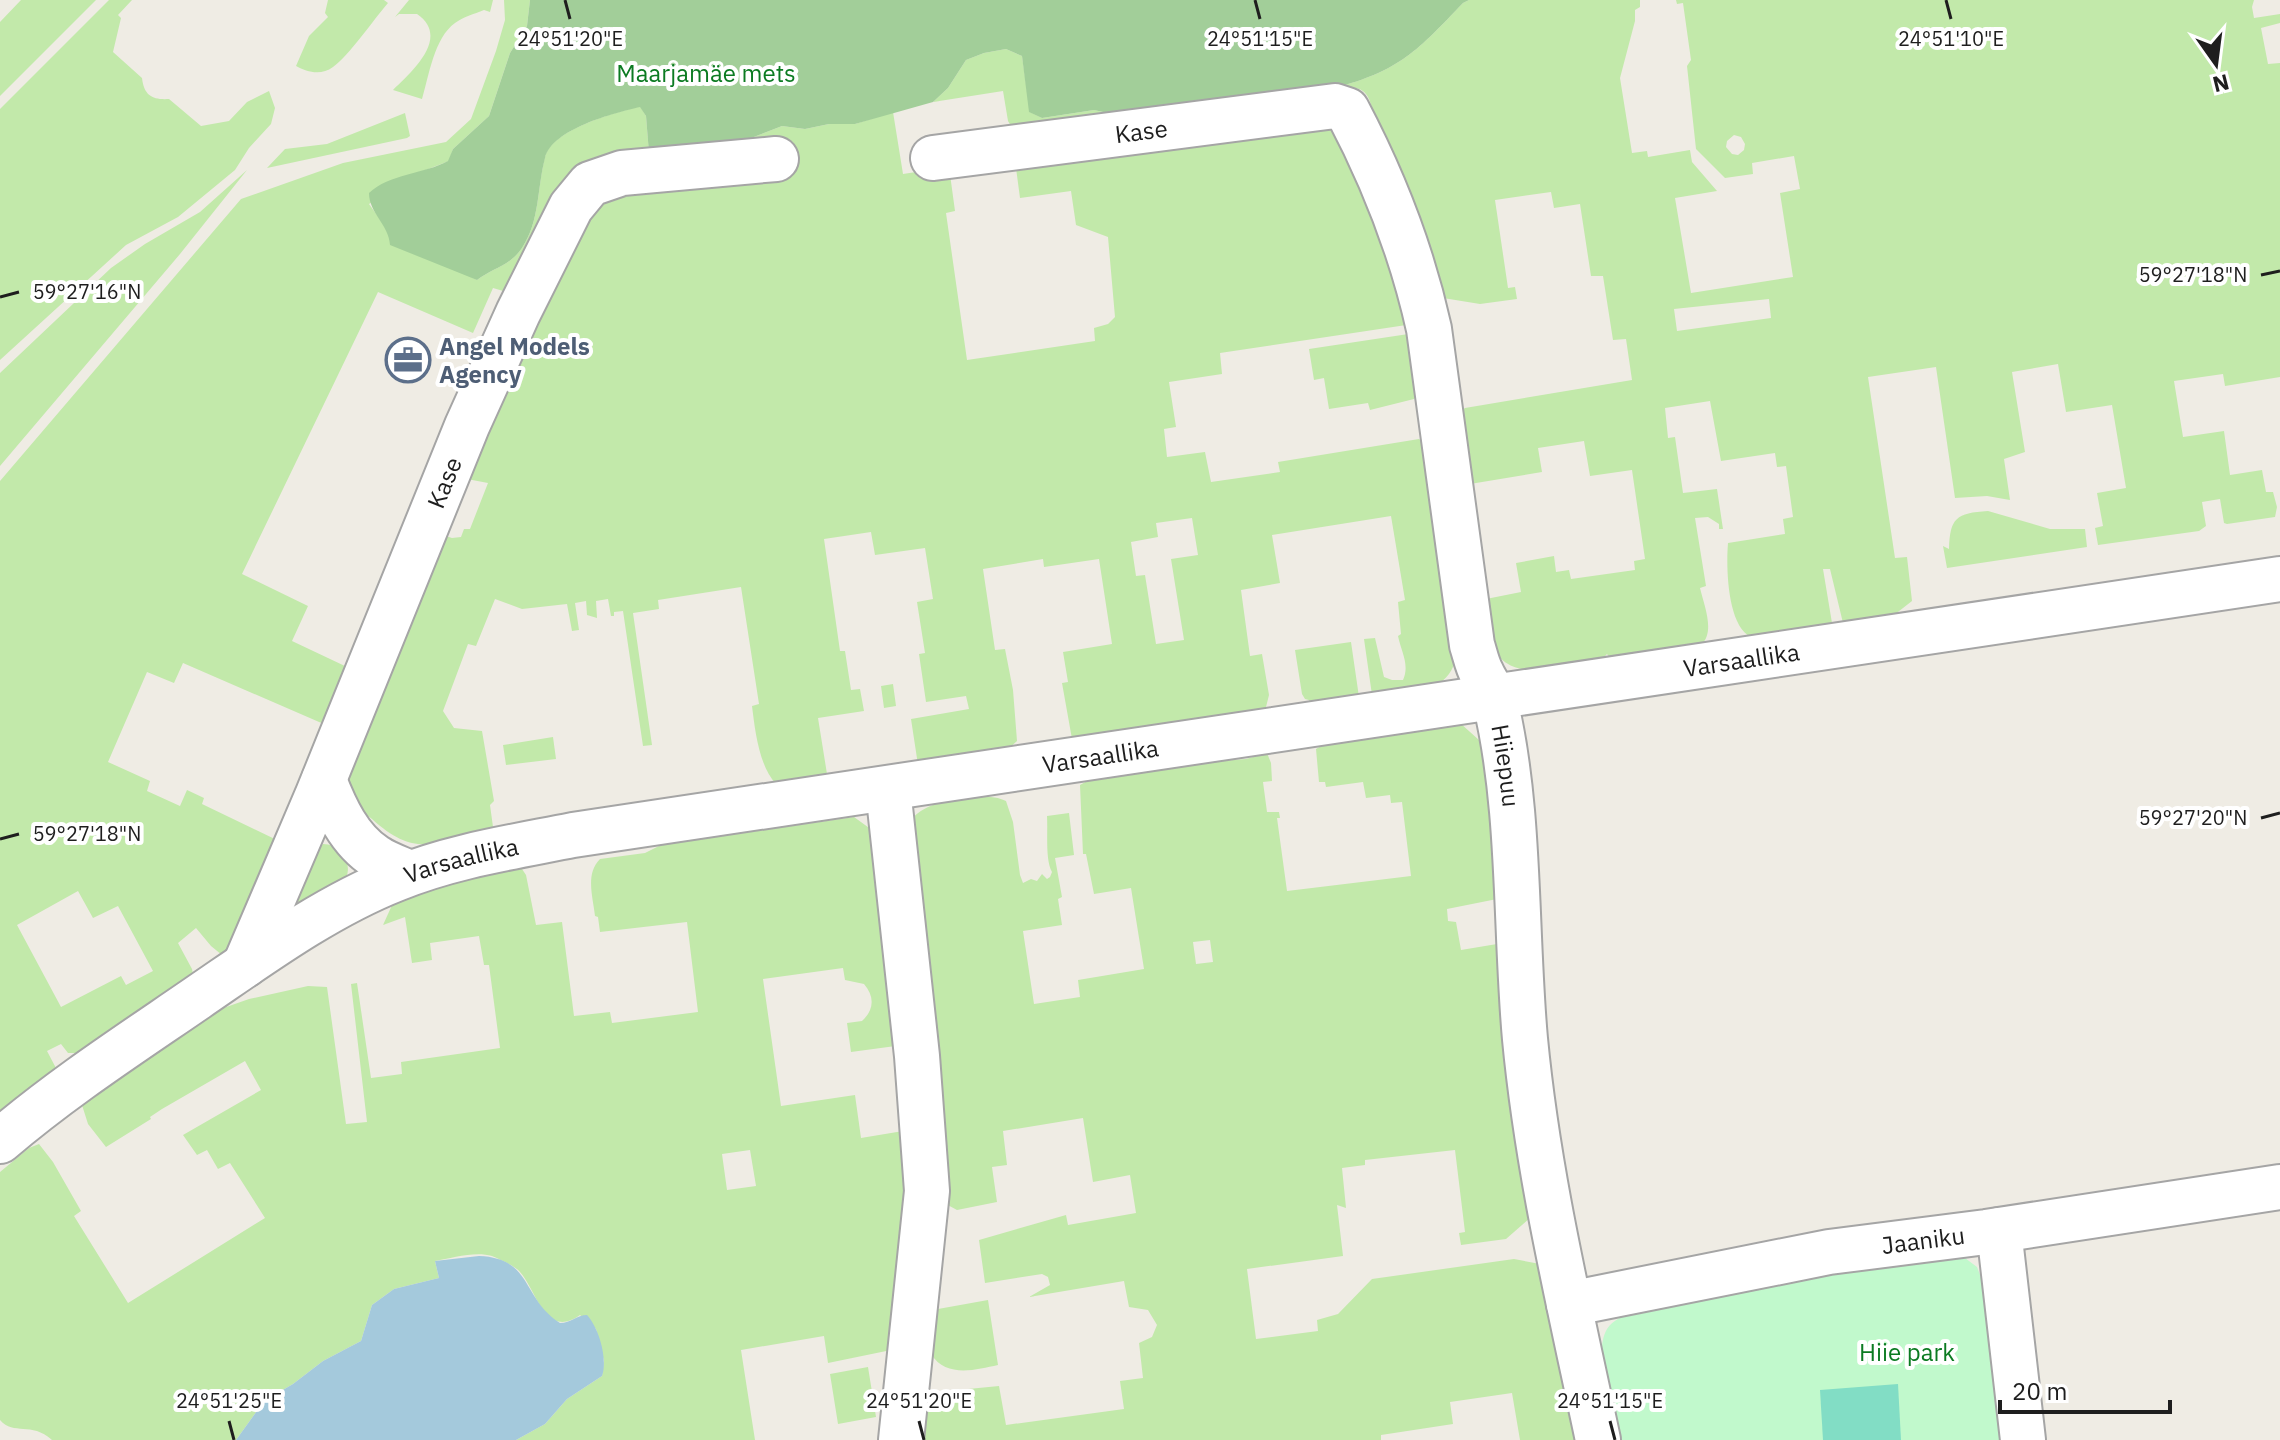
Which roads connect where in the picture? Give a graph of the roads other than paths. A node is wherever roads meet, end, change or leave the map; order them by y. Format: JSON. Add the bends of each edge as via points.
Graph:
{"nodes":[{"id":1,"x":1347,"y":110,"type":"joint"},
{"id":2,"x":933,"y":158,"type":"dead end"},
{"id":3,"x":776,"y":159,"type":"dead end"},
{"id":4,"x":2280,"y":579,"type":"edge"},
{"id":5,"x":1494,"y":698,"type":"junction"},
{"id":6,"x":324,"y":780,"type":"junction"},
{"id":7,"x":888,"y":789,"type":"junction"},
{"id":8,"x":410,"y":873,"type":"junction"},
{"id":9,"x":245,"y":965,"type":"junction"},
{"id":10,"x":0,"y":1141,"type":"edge"},
{"id":11,"x":2280,"y":1187,"type":"edge"},
{"id":12,"x":1999,"y":1230,"type":"junction"},
{"id":13,"x":1569,"y":1304,"type":"junction"},
{"id":14,"x":901,"y":1440,"type":"edge"},
{"id":15,"x":1598,"y":1440,"type":"edge"},
{"id":16,"x":2023,"y":1440,"type":"edge"}],
"edges":[{"from":1,"to":2,"type":"street","name":"Kase","via":[[1335,106]]},
{"from":1,"to":5,"type":"street","name":"Hiiepuu","via":[[1387,192],[1420,290],[1472,645]]},
{"from":3,"to":6,"type":"street","name":"Kase","via":[[622,173],[580,193],[467,426]]},
{"from":4,"to":5,"type":"street","name":"Varsaallika"},
{"from":5,"to":7,"type":"street","name":"Varsaallika"},
{"from":5,"to":13,"type":"street","name":"Hiiepuu","via":[[1507,779],[1533,1107]]},
{"from":6,"to":8,"type":"street","via":[[336,810],[360,843],[376,858]]},
{"from":6,"to":9,"type":"street","name":"Kase"},
{"from":7,"to":8,"type":"street","name":"Varsaallika","via":[[573,835]]},
{"from":7,"to":14,"type":"street","via":[[927,1179]]},
{"from":8,"to":9,"type":"street","name":"Varsaallika","via":[[365,892]]},
{"from":9,"to":10,"type":"street","name":"Varsaallika"},
{"from":11,"to":12,"type":"street","name":"Jaaniku"},
{"from":12,"to":13,"type":"street","name":"Jaaniku","via":[[1829,1252]]},
{"from":12,"to":16,"type":"street"},
{"from":13,"to":15,"type":"street","name":"Hiiepuu"}]}
